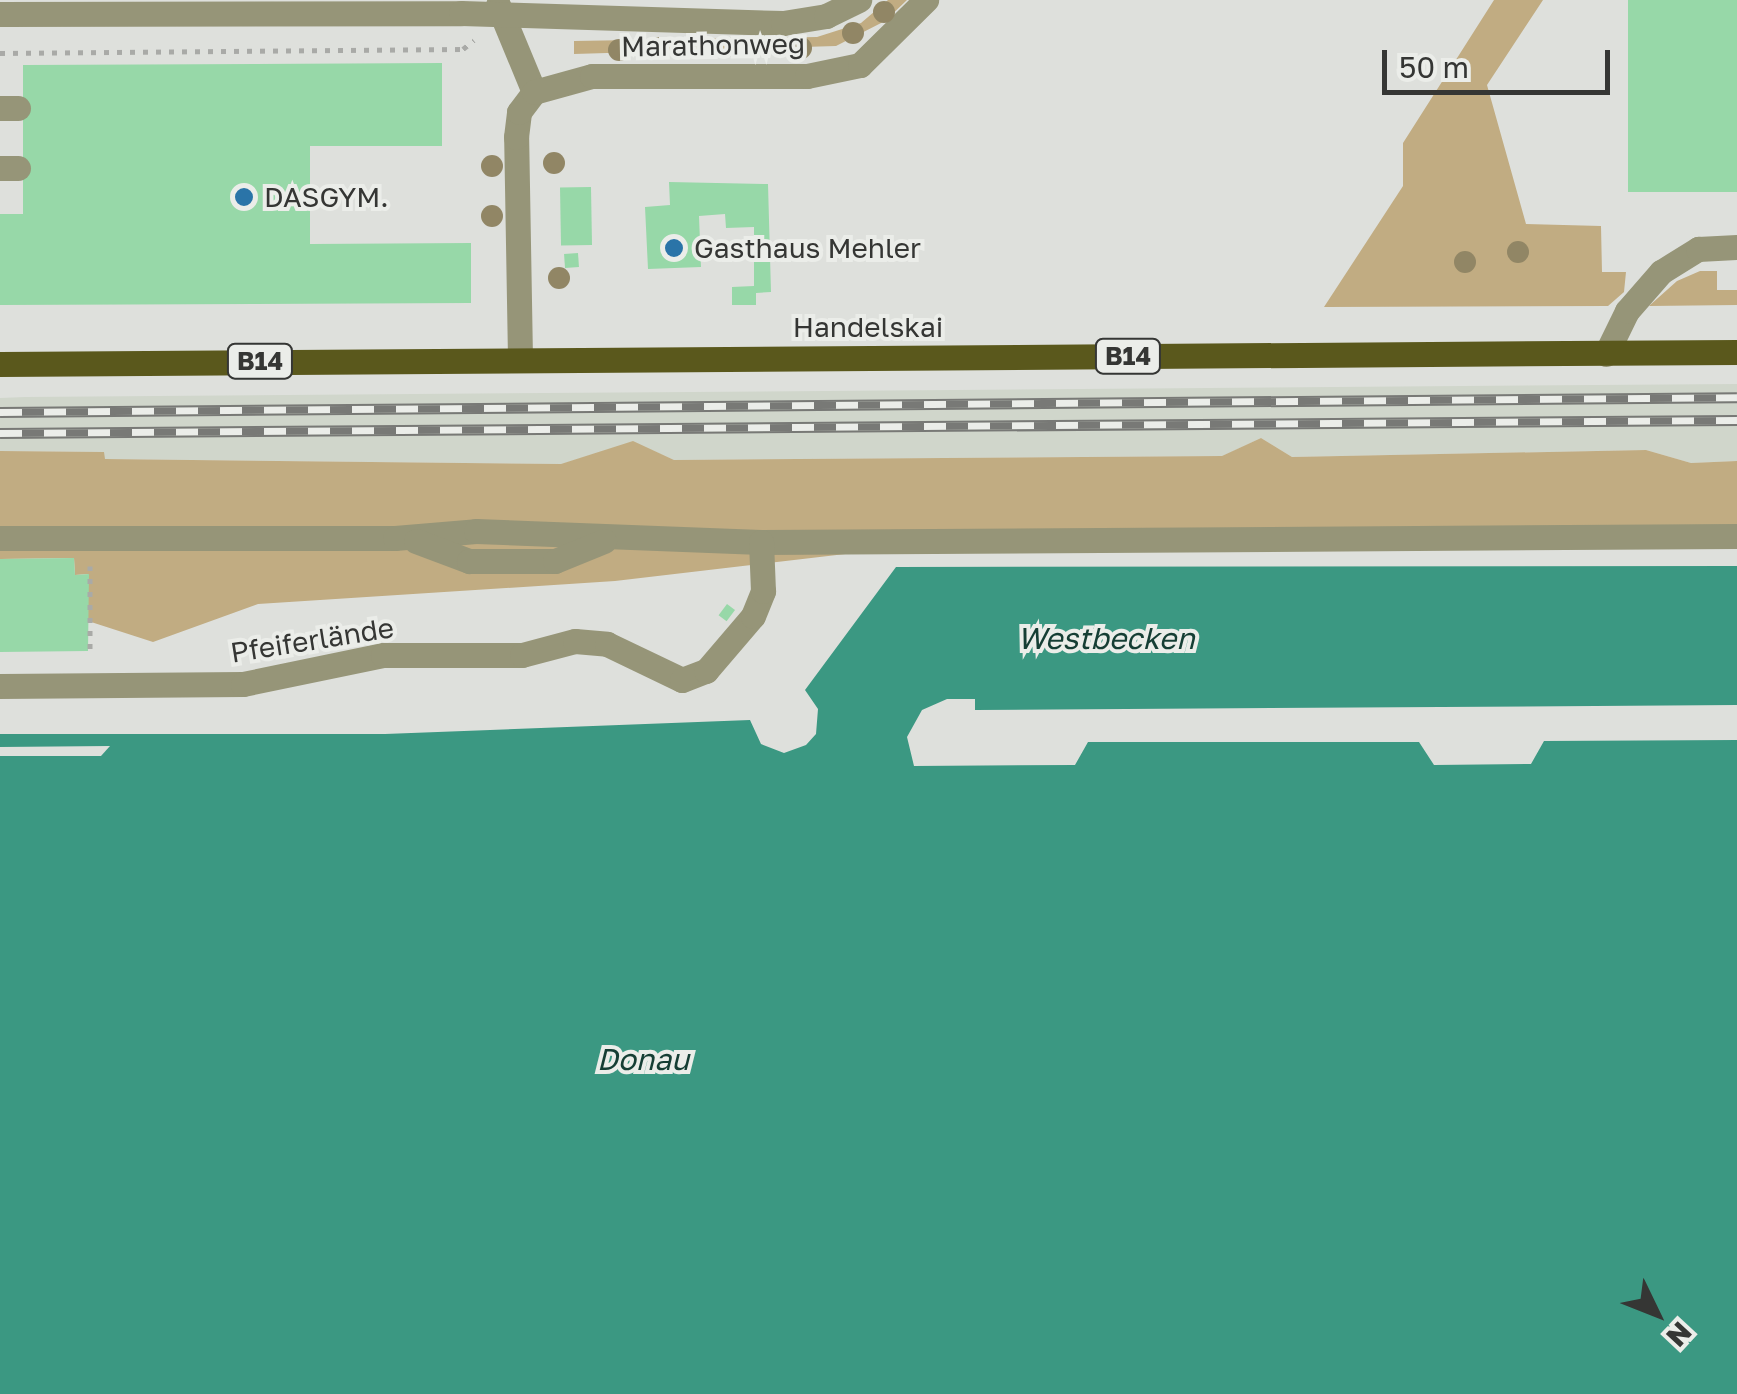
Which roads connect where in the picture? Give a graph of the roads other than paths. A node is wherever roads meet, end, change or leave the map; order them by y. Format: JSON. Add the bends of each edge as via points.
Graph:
{"nodes":[{"id":1,"x":859,"y":0,"type":"edge"},
{"id":2,"x":926,"y":0,"type":"edge"},
{"id":3,"x":499,"y":8,"type":"edge"},
{"id":4,"x":0,"y":14,"type":"edge"},
{"id":5,"x":534,"y":92,"type":"junction"},
{"id":6,"x":1737,"y":247,"type":"edge"},
{"id":7,"x":1737,"y":352,"type":"edge"},
{"id":8,"x":1606,"y":354,"type":"junction"},
{"id":9,"x":520,"y":358,"type":"junction"},
{"id":10,"x":0,"y":364,"type":"edge"},
{"id":11,"x":1737,"y":536,"type":"edge"},
{"id":12,"x":0,"y":538,"type":"edge"},
{"id":13,"x":761,"y":542,"type":"junction"},
{"id":14,"x":0,"y":686,"type":"edge"}],
"edges":[{"from":1,"to":3,"type":"street","name":"Marathonweg","via":[[826,16],[783,23]]},
{"from":2,"to":5,"type":"street","name":"Marathonweg","via":[[860,65],[806,86],[592,76]]},
{"from":3,"to":4,"type":"street","name":"Marathonweg"},
{"from":3,"to":5,"type":"street"},
{"from":5,"to":9,"type":"street","via":[[519,112],[516,137]]},
{"from":6,"to":8,"type":"street","via":[[1698,250],[1661,272],[1627,311]]},
{"from":7,"to":8,"type":"main road","name":"Handelskai","number":"B14"},
{"from":8,"to":9,"type":"main road","name":"Handelskai","number":"B14"},
{"from":9,"to":10,"type":"main road","name":"Handelskai","number":"B14"},
{"from":11,"to":13,"type":"street"},
{"from":12,"to":13,"type":"street","via":[[407,537],[470,561],[555,561],[614,537]]},
{"from":13,"to":14,"type":"street","name":"Pfeiferlände","via":[[763,591],[754,616],[706,671],[682,680],[606,644],[575,640],[522,655],[383,655],[243,684]]}]}
